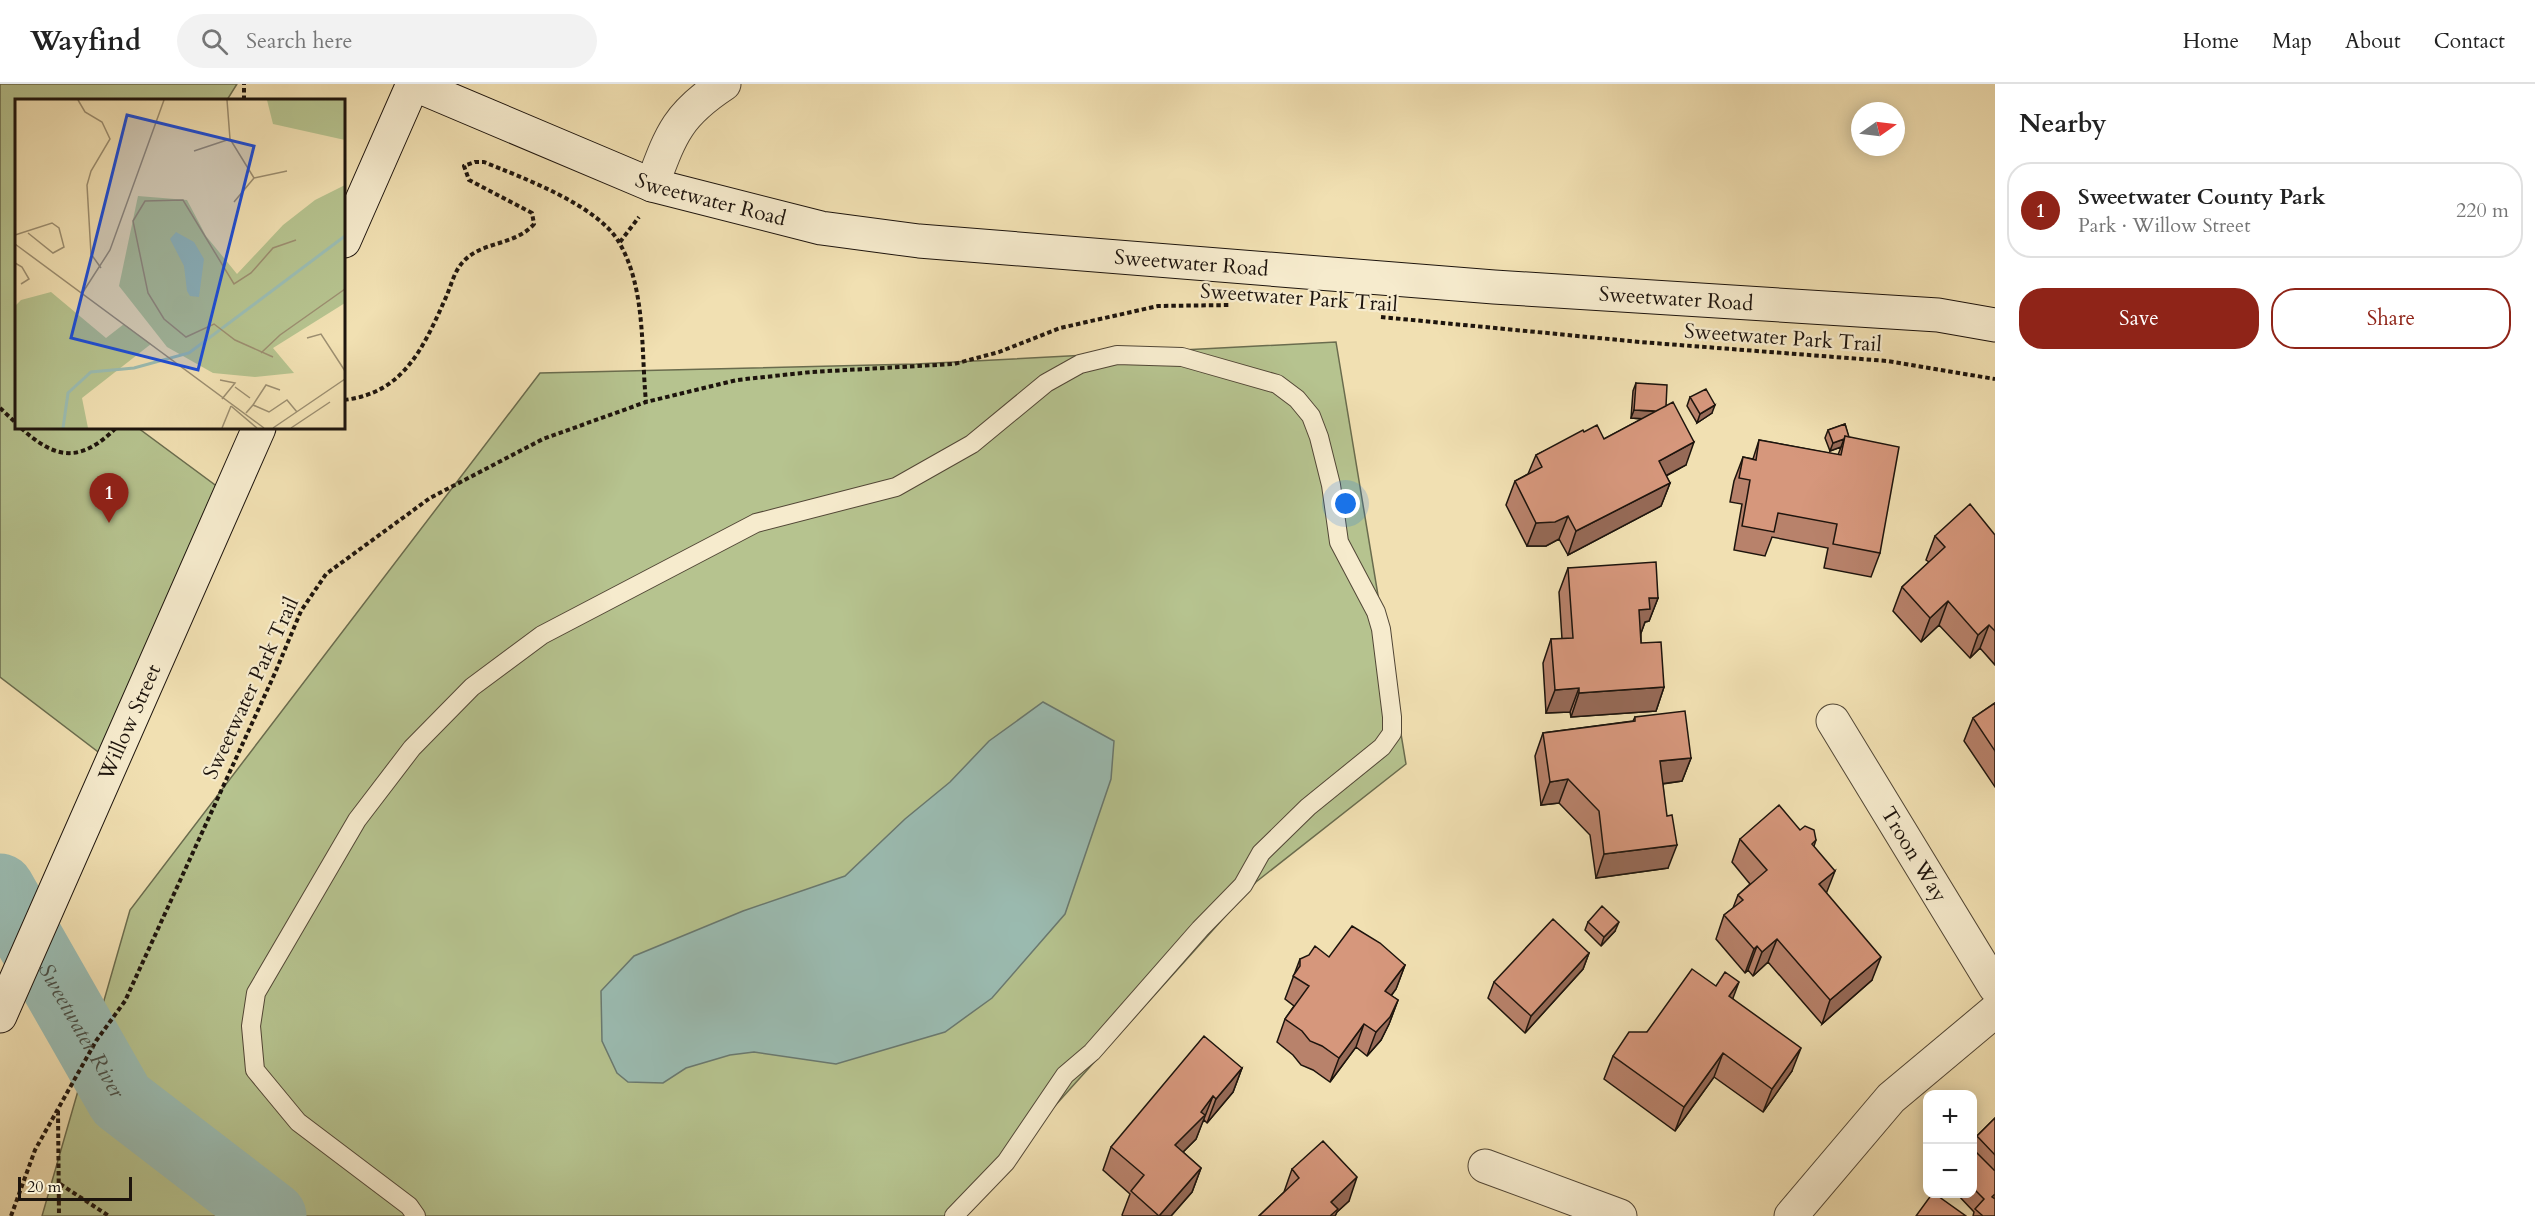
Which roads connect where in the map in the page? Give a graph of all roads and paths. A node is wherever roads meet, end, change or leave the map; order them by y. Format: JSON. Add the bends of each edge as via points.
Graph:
{"nodes":[{"id":1,"x":413,"y":84,"type":"edge"},
{"id":2,"x":724,"y":84,"type":"edge"},
{"id":3,"x":652,"y":185,"type":"junction"},
{"id":4,"x":345,"y":239,"type":"edge"},
{"id":5,"x":1241,"y":305,"type":"dead end"},
{"id":6,"x":1370,"y":316,"type":"dead end"},
{"id":7,"x":1995,"y":325,"type":"edge"},
{"id":8,"x":1995,"y":379,"type":"edge"},
{"id":9,"x":345,"y":400,"type":"edge"},
{"id":10,"x":646,"y":402,"type":"junction"},
{"id":11,"x":0,"y":408,"type":"edge"},
{"id":12,"x":15,"y":422,"type":"edge"},
{"id":13,"x":22,"y":429,"type":"edge"},
{"id":14,"x":115,"y":429,"type":"edge"},
{"id":15,"x":259,"y":429,"type":"edge"},
{"id":16,"x":1833,"y":721,"type":"dead end"},
{"id":17,"x":1995,"y":987,"type":"edge"},
{"id":18,"x":1995,"y":1011,"type":"edge"},
{"id":19,"x":0,"y":1016,"type":"edge"},
{"id":20,"x":58,"y":1110,"type":"junction"},
{"id":21,"x":1485,"y":1166,"type":"dead end"},
{"id":22,"x":59,"y":1184,"type":"junction"},
{"id":23,"x":11,"y":1216,"type":"edge"},
{"id":24,"x":59,"y":1216,"type":"edge"},
{"id":25,"x":109,"y":1216,"type":"edge"},
{"id":26,"x":417,"y":1216,"type":"edge"},
{"id":27,"x":954,"y":1216,"type":"edge"},
{"id":28,"x":1620,"y":1216,"type":"edge"},
{"id":29,"x":1791,"y":1216,"type":"edge"}],
"edges":[{"from":1,"to":3,"type":"main road","name":"Sweetwater Road"},
{"from":1,"to":4,"type":"main road"},
{"from":2,"to":3,"type":"main road","via":[[699,100],[671,133]]},
{"from":3,"to":7,"type":"main road","name":"Sweetwater Road","via":[[821,228],[919,241],[1494,287],[1938,315]]},
{"from":5,"to":10,"type":"path","name":"Sweetwater Park Trail","via":[[1158,306],[1060,328],[999,352],[954,364],[737,380]]},
{"from":6,"to":8,"type":"path","name":"Sweetwater Park Trail","via":[[1887,361]]},
{"from":9,"to":10,"type":"path","via":[[366,398],[384,389],[409,365],[467,258],[526,233],[534,224],[532,213],[469,180],[464,166],[484,162],[567,200],[603,224],[620,242],[638,303]]},
{"from":10,"to":20,"type":"path","name":"Sweetwater Park Trail","via":[[543,439],[430,498],[326,574],[300,611],[124,1001],[96,1041]]},
{"from":11,"to":12,"type":"path"},
{"from":13,"to":14,"type":"path","via":[[39,444],[56,452],[71,453],[87,451]]},
{"from":15,"to":19,"type":"main road","name":"Willow Street"},
{"from":16,"to":17,"type":"main road","name":"Troon Way"},
{"from":18,"to":29,"type":"main road","via":[[1891,1098]]},
{"from":20,"to":22,"type":"path","name":"Sweetwater Park Trail"},
{"from":20,"to":23,"type":"path","name":"Sweetwater Park Trail","via":[[35,1150]]},
{"from":21,"to":28,"type":"main road"},
{"from":22,"to":24,"type":"path","name":"Sweetwater Park Trail"},
{"from":22,"to":25,"type":"path"},
{"from":26,"to":27,"type":"lane","via":[[298,1122],[255,1070],[251,1026],[256,993],[357,820],[412,748],[472,687],[542,635],[756,523],[896,487],[972,444],[1046,383],[1080,364],[1117,356],[1182,357],[1277,384],[1311,416],[1319,437],[1339,542],[1381,629],[1392,733],[1382,747],[1308,807],[1261,853],[1243,885],[1092,1052],[1065,1074],[1006,1162]]}]}
